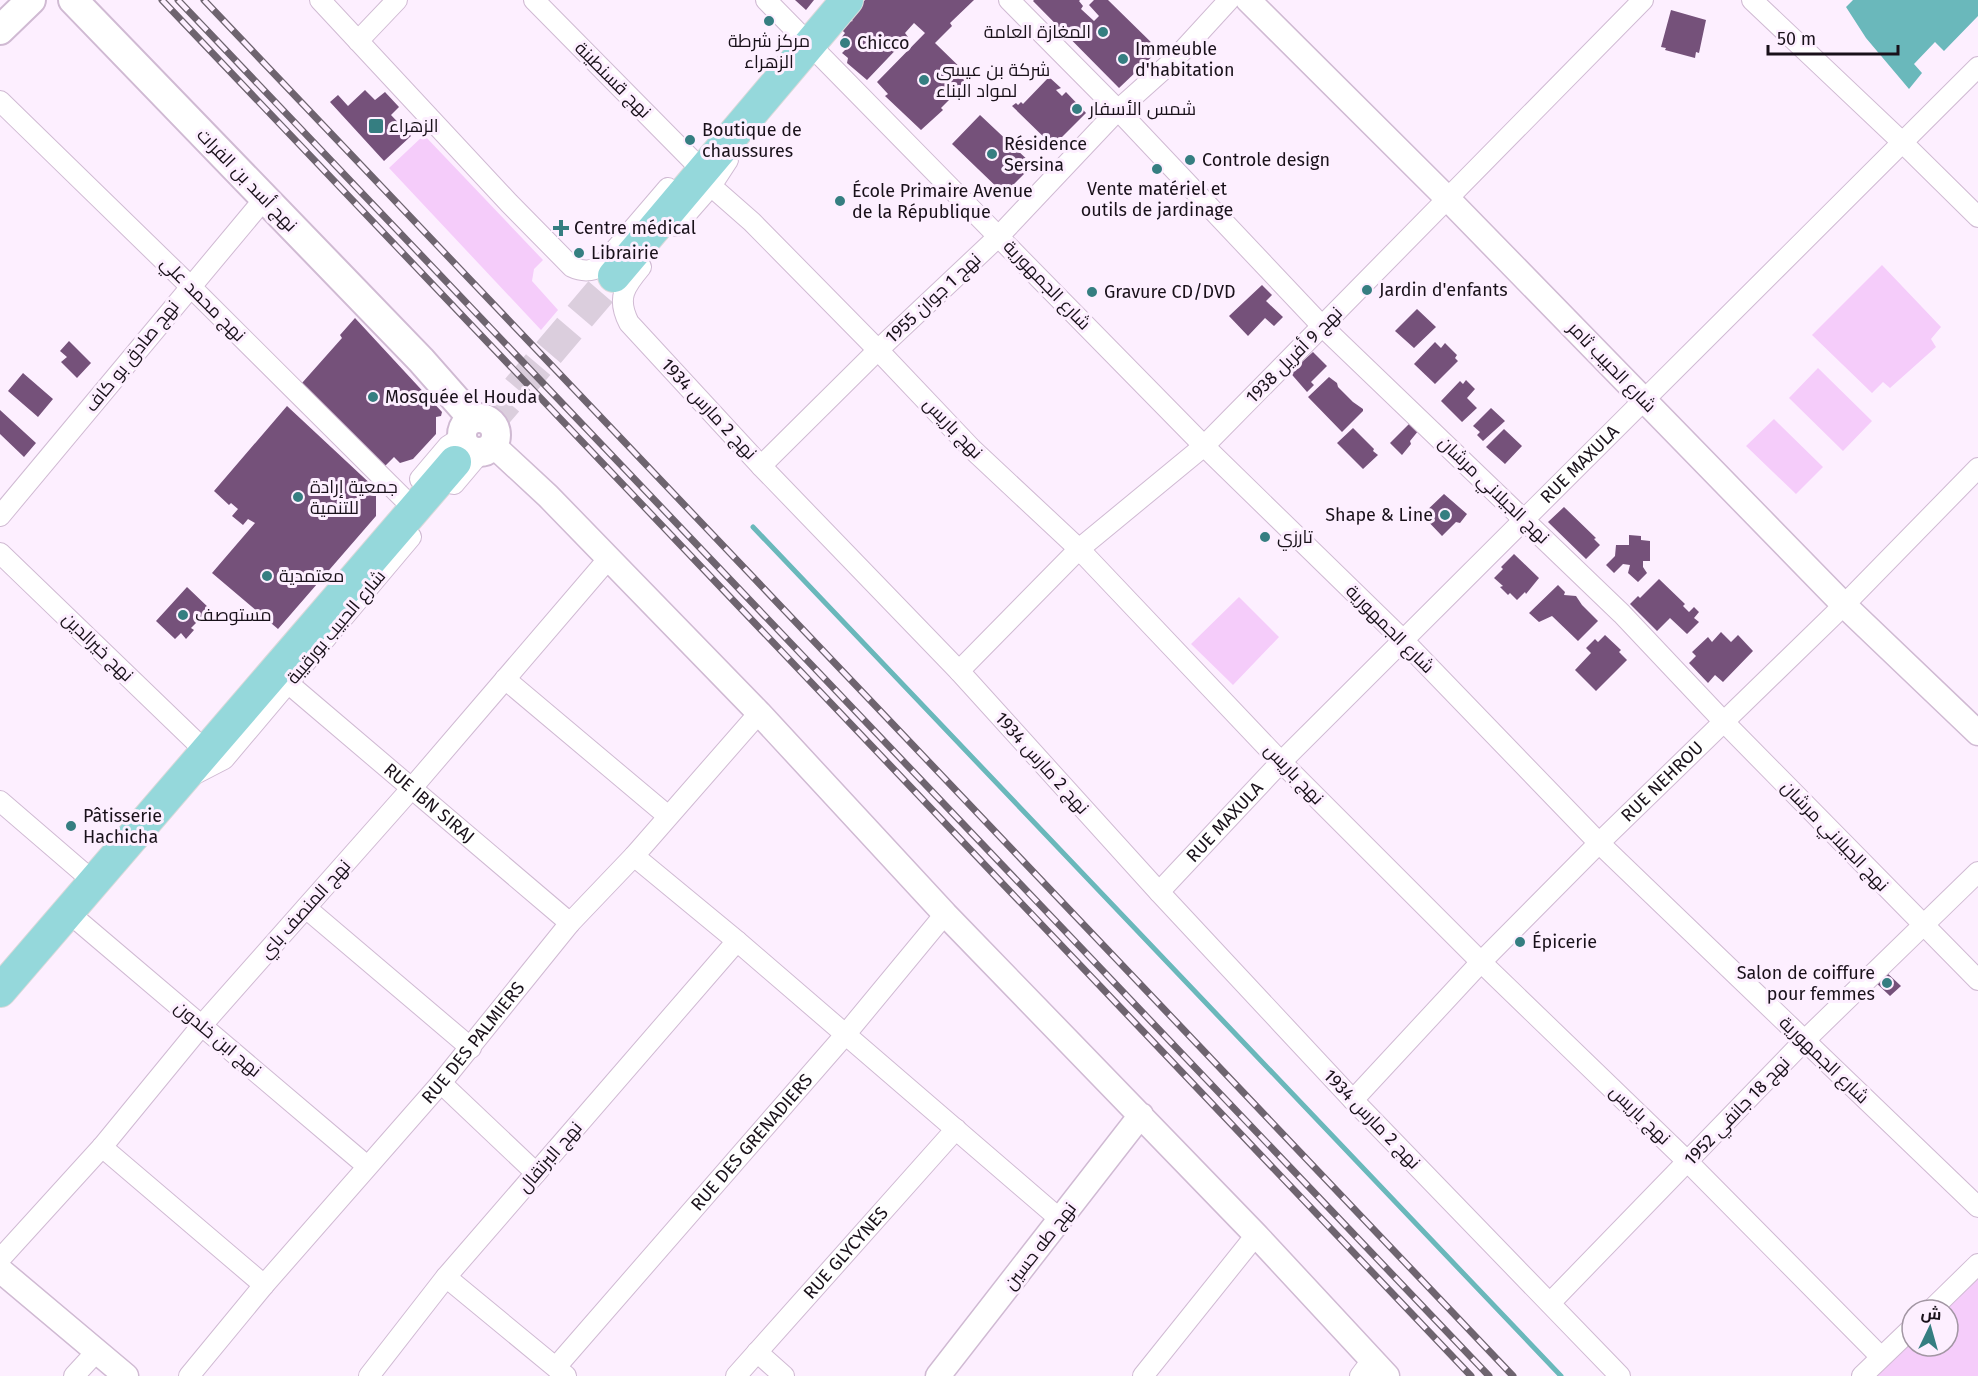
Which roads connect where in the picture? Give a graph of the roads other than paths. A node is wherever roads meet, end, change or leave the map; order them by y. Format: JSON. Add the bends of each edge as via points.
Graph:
{"nodes":[{"id":1,"x":31,"y":0,"type":"edge"},
{"id":2,"x":73,"y":0,"type":"edge"},
{"id":3,"x":320,"y":0,"type":"edge"},
{"id":4,"x":397,"y":0,"type":"edge"},
{"id":5,"x":534,"y":0,"type":"edge"},
{"id":6,"x":766,"y":0,"type":"edge"},
{"id":7,"x":847,"y":0,"type":"edge"},
{"id":8,"x":1009,"y":0,"type":"edge"},
{"id":9,"x":1229,"y":0,"type":"edge"},
{"id":10,"x":1248,"y":0,"type":"edge"},
{"id":11,"x":1643,"y":0,"type":"edge"},
{"id":12,"x":1752,"y":0,"type":"edge"},
{"id":13,"x":0,"y":30,"type":"edge"},
{"id":14,"x":358,"y":41,"type":"junction"},
{"id":15,"x":810,"y":43,"type":"junction"},
{"id":16,"x":1978,"y":67,"type":"edge"},
{"id":17,"x":772,"y":87,"type":"junction"},
{"id":18,"x":0,"y":101,"type":"edge"},
{"id":19,"x":1118,"y":110,"type":"junction"},
{"id":20,"x":742,"y":124,"type":"junction"},
{"id":21,"x":1903,"y":143,"type":"junction"},
{"id":22,"x":692,"y":160,"type":"junction"},
{"id":23,"x":711,"y":186,"type":"junction"},
{"id":24,"x":265,"y":198,"type":"junction"},
{"id":25,"x":1448,"y":199,"type":"junction"},
{"id":26,"x":655,"y":217,"type":"junction"},
{"id":27,"x":1978,"y":217,"type":"edge"},
{"id":28,"x":999,"y":236,"type":"junction"},
{"id":29,"x":614,"y":276,"type":"tunnel mouth"},
{"id":30,"x":190,"y":286,"type":"junction"},
{"id":31,"x":1322,"y":326,"type":"junction"},
{"id":32,"x":878,"y":350,"type":"junction"},
{"id":33,"x":1644,"y":400,"type":"junction"},
{"id":34,"x":473,"y":443,"type":"junction"},
{"id":35,"x":1204,"y":446,"type":"junction"},
{"id":36,"x":761,"y":466,"type":"junction"},
{"id":37,"x":1978,"y":468,"type":"edge"},
{"id":38,"x":403,"y":498,"type":"junction"},
{"id":39,"x":0,"y":516,"type":"edge"},
{"id":40,"x":1525,"y":519,"type":"junction"},
{"id":41,"x":1079,"y":549,"type":"junction"},
{"id":42,"x":0,"y":553,"type":"edge"},
{"id":43,"x":609,"y":558,"type":"junction"},
{"id":44,"x":1844,"y":604,"type":"junction"},
{"id":45,"x":1403,"y":640,"type":"junction"},
{"id":46,"x":959,"y":671,"type":"junction"},
{"id":47,"x":505,"y":679,"type":"junction"},
{"id":48,"x":289,"y":684,"type":"junction"},
{"id":49,"x":759,"y":713,"type":"junction"},
{"id":50,"x":1724,"y":722,"type":"junction"},
{"id":51,"x":1978,"y":733,"type":"edge"},
{"id":52,"x":196,"y":742,"type":"junction"},
{"id":53,"x":1281,"y":762,"type":"junction"},
{"id":54,"x":177,"y":784,"type":"junction"},
{"id":55,"x":411,"y":789,"type":"junction"},
{"id":56,"x":0,"y":801,"type":"edge"},
{"id":57,"x":668,"y":816,"type":"junction"},
{"id":58,"x":1599,"y":843,"type":"junction"},
{"id":59,"x":634,"y":856,"type":"junction"},
{"id":60,"x":1978,"y":872,"type":"edge"},
{"id":61,"x":94,"y":882,"type":"junction"},
{"id":62,"x":1159,"y":892,"type":"junction"},
{"id":63,"x":306,"y":908,"type":"junction"},
{"id":64,"x":69,"y":913,"type":"junction"},
{"id":65,"x":945,"y":914,"type":"junction"},
{"id":66,"x":570,"y":923,"type":"junction"},
{"id":67,"x":1922,"y":926,"type":"junction"},
{"id":68,"x":737,"y":941,"type":"junction"},
{"id":69,"x":1481,"y":962,"type":"junction"},
{"id":70,"x":1978,"y":980,"type":"edge"},
{"id":71,"x":0,"y":991,"type":"edge"},
{"id":72,"x":202,"y":1025,"type":"junction"},
{"id":73,"x":845,"y":1035,"type":"junction"},
{"id":74,"x":1804,"y":1041,"type":"junction"},
{"id":75,"x":471,"y":1048,"type":"junction"},
{"id":76,"x":441,"y":1083,"type":"junction"},
{"id":77,"x":1353,"y":1100,"type":"junction"},
{"id":78,"x":1141,"y":1115,"type":"junction"},
{"id":79,"x":956,"y":1129,"type":"junction"},
{"id":80,"x":102,"y":1147,"type":"junction"},
{"id":81,"x":1688,"y":1162,"type":"junction"},
{"id":82,"x":367,"y":1166,"type":"junction"},
{"id":83,"x":536,"y":1173,"type":"junction"},
{"id":84,"x":1978,"y":1208,"type":"edge"},
{"id":85,"x":1061,"y":1221,"type":"junction"},
{"id":86,"x":1256,"y":1235,"type":"junction"},
{"id":87,"x":0,"y":1259,"type":"edge"},
{"id":88,"x":1978,"y":1264,"type":"edge"},
{"id":89,"x":0,"y":1270,"type":"edge"},
{"id":90,"x":446,"y":1276,"type":"junction"},
{"id":91,"x":264,"y":1285,"type":"junction"},
{"id":92,"x":1943,"y":1298,"type":"edge"},
{"id":93,"x":1550,"y":1303,"type":"junction"},
{"id":94,"x":1900,"y":1340,"type":"edge"},
{"id":95,"x":97,"y":1351,"type":"junction"},
{"id":96,"x":757,"y":1352,"type":"junction"},
{"id":97,"x":1881,"y":1358,"type":"junction"},
{"id":98,"x":561,"y":1371,"type":"edge"},
{"id":99,"x":1373,"y":1371,"type":"edge"},
{"id":100,"x":74,"y":1376,"type":"edge"},
{"id":101,"x":126,"y":1376,"type":"edge"},
{"id":102,"x":189,"y":1376,"type":"edge"},
{"id":103,"x":369,"y":1376,"type":"edge"},
{"id":104,"x":736,"y":1376,"type":"edge"},
{"id":105,"x":784,"y":1376,"type":"edge"},
{"id":106,"x":938,"y":1376,"type":"edge"},
{"id":107,"x":1143,"y":1376,"type":"edge"},
{"id":108,"x":1620,"y":1376,"type":"edge"},
{"id":109,"x":1862,"y":1376,"type":"edge"}],
"edges":[{"from":1,"to":13,"type":"main road"},
{"from":2,"to":24,"type":"main road","name":"نهج أسد بن الفرات"},
{"from":3,"to":14,"type":"street"},
{"from":4,"to":14,"type":"street"},
{"from":5,"to":22,"type":"street","name":"نهج قسنطينة"},
{"from":6,"to":15,"type":"street","name":"شارع الجمهورية"},
{"from":7,"to":15,"type":"main road"},
{"from":8,"to":19,"type":"street","name":"نهج الجيلاني مرشان"},
{"from":9,"to":19,"type":"street","name":"نهج 1 جوان 1955","via":[[1175,58]]},
{"from":10,"to":25,"type":"street","name":"شارع الحبيب ثامر"},
{"from":11,"to":25,"type":"street","name":"نهج 9 أفريل 1938"},
{"from":12,"to":21,"type":"street"},
{"from":14,"to":26,"type":"street","via":[[572,267],[584,271],[597,269]]},
{"from":15,"to":17,"type":"main road"},
{"from":15,"to":28,"type":"street","name":"شارع الجمهورية"},
{"from":16,"to":21,"type":"street","name":"RUE MAXULA"},
{"from":17,"to":20,"type":"main road"},
{"from":17,"to":22,"type":"street","via":[[744,104]]},
{"from":18,"to":30,"type":"street","name":"نهج محمد علي"},
{"from":19,"to":28,"type":"street","name":"نهج 1 جوان 1955"},
{"from":19,"to":31,"type":"street","name":"نهج الجيلاني مرشان"},
{"from":20,"to":23,"type":"street","name":"نهج 2 مارس 1934","via":[[730,157]]},
{"from":20,"to":26,"type":"main road"},
{"from":21,"to":27,"type":"street"},
{"from":21,"to":33,"type":"street","name":"RUE MAXULA"},
{"from":22,"to":26,"type":"street"},
{"from":23,"to":32,"type":"street","name":"نهج باريس","via":[[752,222]]},
{"from":23,"to":36,"type":"street","name":"نهج 2 مارس 1934","via":[[626,285],[623,304],[629,323]]},
{"from":24,"to":30,"type":"street","name":"نهج صادق بو كاف"},
{"from":24,"to":34,"type":"main road","name":"نهج أسد بن الفرات","via":[[421,360]]},
{"from":25,"to":31,"type":"street","name":"نهج 9 أفريل 1938"},
{"from":25,"to":33,"type":"street","name":"شارع الحبيب ثامر"},
{"from":26,"to":29,"type":"main road"},
{"from":28,"to":32,"type":"street","name":"نهج 1 جوان 1955"},
{"from":28,"to":35,"type":"street","name":"شارع الجمهورية"},
{"from":30,"to":38,"type":"street","name":"نهج محمد علي"},
{"from":30,"to":39,"type":"street","name":"نهج صادق بو كاف"},
{"from":31,"to":35,"type":"street","name":"نهج 9 أفريل 1938"},
{"from":31,"to":40,"type":"street","name":"نهج الجيلاني مرشان"},
{"from":32,"to":36,"type":"street","name":"نهج 1 جوان 1955"},
{"from":32,"to":41,"type":"street","name":"نهج باريس","via":[[971,448]]},
{"from":33,"to":40,"type":"street","name":"RUE MAXULA"},
{"from":33,"to":44,"type":"street","name":"شارع الحبيب ثامر"},
{"from":34,"to":38,"type":"street","name":"شارع الحبيب بورقيبة","via":[[448,446]]},
{"from":34,"to":43,"type":"street","via":[[548,495]]},
{"from":34,"to":48,"type":"street","name":"شارع الحبيب بورقيبة"},
{"from":34,"to":54,"type":"main road","name":"شارع الحبيب بورقيبة"},
{"from":35,"to":41,"type":"street","name":"نهج 9 أفريل 1938"},
{"from":35,"to":45,"type":"street","name":"شارع الجمهورية"},
{"from":36,"to":46,"type":"street","name":"نهج 2 مارس 1934"},
{"from":37,"to":44,"type":"street","name":"RUE NEHROU"},
{"from":38,"to":52,"type":"street","name":"شارع الحبيب بورقيبة"},
{"from":40,"to":45,"type":"street","name":"RUE MAXULA"},
{"from":40,"to":50,"type":"street","name":"نهج الجيلاني مرشان"},
{"from":41,"to":46,"type":"street","name":"نهج 9 أفريل 1938"},
{"from":41,"to":53,"type":"street","name":"نهج باريس"},
{"from":42,"to":52,"type":"street","name":"نهج خيرالدين"},
{"from":43,"to":47,"type":"street","name":"نهج المنصف باي"},
{"from":43,"to":49,"type":"street"},
{"from":44,"to":50,"type":"street","name":"RUE NEHROU"},
{"from":44,"to":51,"type":"street","name":"شارع الحبيب ثامر"},
{"from":45,"to":53,"type":"street","name":"RUE MAXULA"},
{"from":45,"to":58,"type":"street","name":"شارع الجمهورية"},
{"from":46,"to":62,"type":"street","name":"نهج 2 مارس 1934"},
{"from":47,"to":55,"type":"street","name":"نهج المنصف باي"},
{"from":47,"to":57,"type":"street"},
{"from":48,"to":54,"type":"street","name":"شارع الحبيب بورقيبة","via":[[224,759]]},
{"from":48,"to":55,"type":"street","name":"RUE IBN SIRAJ"},
{"from":49,"to":57,"type":"street","name":"RUE DES PALMIERS"},
{"from":49,"to":65,"type":"street"},
{"from":50,"to":58,"type":"street","name":"RUE NEHROU"},
{"from":50,"to":67,"type":"street","name":"نهج الجيلاني مرشان"},
{"from":52,"to":54,"type":"street","name":"شارع الحبيب بورقيبة"},
{"from":53,"to":62,"type":"street","name":"RUE MAXULA"},
{"from":53,"to":69,"type":"street","name":"نهج باريس"},
{"from":54,"to":61,"type":"main road","name":"شارع الحبيب بورقيبة"},
{"from":55,"to":63,"type":"street","name":"نهج المنصف باي"},
{"from":55,"to":66,"type":"street","name":"RUE IBN SIRAJ"},
{"from":56,"to":61,"type":"street"},
{"from":57,"to":59,"type":"street","name":"RUE DES PALMIERS"},
{"from":58,"to":69,"type":"street","name":"RUE NEHROU"},
{"from":58,"to":74,"type":"street","name":"شارع الجمهورية"},
{"from":59,"to":66,"type":"street","name":"RUE DES PALMIERS"},
{"from":59,"to":68,"type":"street"},
{"from":60,"to":67,"type":"street","name":"نهج 18 جانفي 1952"},
{"from":61,"to":64,"type":"main road","name":"شارع الحبيب بورقيبة"},
{"from":62,"to":77,"type":"street","name":"نهج 2 مارس 1934"},
{"from":63,"to":72,"type":"street","name":"نهج المنصف باي"},
{"from":63,"to":75,"type":"street"},
{"from":64,"to":71,"type":"main road","name":"شارع الحبيب بورقيبة"},
{"from":64,"to":72,"type":"street","name":"نهج ابن خلدون"},
{"from":65,"to":73,"type":"street","name":"RUE DES GRENADIERS"},
{"from":65,"to":78,"type":"street"},
{"from":66,"to":75,"type":"street","name":"RUE DES PALMIERS"},
{"from":67,"to":70,"type":"street","name":"نهج الجيلاني مرشان"},
{"from":67,"to":74,"type":"street","name":"نهج 18 جانفي 1952"},
{"from":68,"to":73,"type":"street"},
{"from":68,"to":83,"type":"street","name":"نهج البرتقال"},
{"from":69,"to":77,"type":"street","name":"RUE NEHROU"},
{"from":69,"to":81,"type":"street","name":"نهج باريس"},
{"from":72,"to":80,"type":"street","name":"نهج المنصف باي"},
{"from":72,"to":82,"type":"street","name":"نهج ابن خلدون"},
{"from":73,"to":79,"type":"street"},
{"from":73,"to":98,"type":"street","name":"RUE DES GRENADIERS"},
{"from":74,"to":81,"type":"street","name":"نهج 18 جانفي 1952"},
{"from":74,"to":84,"type":"street","name":"شارع الجمهورية"},
{"from":75,"to":76,"type":"street","name":"RUE DES PALMIERS"},
{"from":76,"to":82,"type":"street","name":"RUE DES PALMIERS"},
{"from":76,"to":83,"type":"street"},
{"from":77,"to":93,"type":"street","name":"نهج 2 مارس 1934"},
{"from":78,"to":85,"type":"street","name":"نهج طه حسين"},
{"from":78,"to":86,"type":"street"},
{"from":79,"to":85,"type":"street"},
{"from":79,"to":96,"type":"street","name":"RUE GLYCYNES"},
{"from":80,"to":87,"type":"street","name":"نهج المنصف باي"},
{"from":80,"to":91,"type":"street"},
{"from":81,"to":93,"type":"street","name":"نهج 18 جانفي 1952"},
{"from":81,"to":97,"type":"street","name":"نهج باريس"},
{"from":82,"to":91,"type":"street","name":"RUE DES PALMIERS"},
{"from":83,"to":90,"type":"street","name":"نهج البرتقال"},
{"from":85,"to":106,"type":"street","name":"نهج طه حسين"},
{"from":86,"to":99,"type":"street"},
{"from":86,"to":107,"type":"street"},
{"from":88,"to":92,"type":"street"},
{"from":89,"to":95,"type":"street"},
{"from":90,"to":98,"type":"street"},
{"from":90,"to":103,"type":"street","name":"نهج البرتقال"},
{"from":91,"to":102,"type":"street","name":"RUE DES PALMIERS"},
{"from":93,"to":108,"type":"street","name":"نهج 2 مارس 1934"},
{"from":94,"to":97,"type":"street"},
{"from":95,"to":100,"type":"street"},
{"from":95,"to":101,"type":"street"},
{"from":96,"to":104,"type":"street","name":"RUE GLYCYNES"},
{"from":96,"to":105,"type":"street"},
{"from":97,"to":109,"type":"street"}]}
